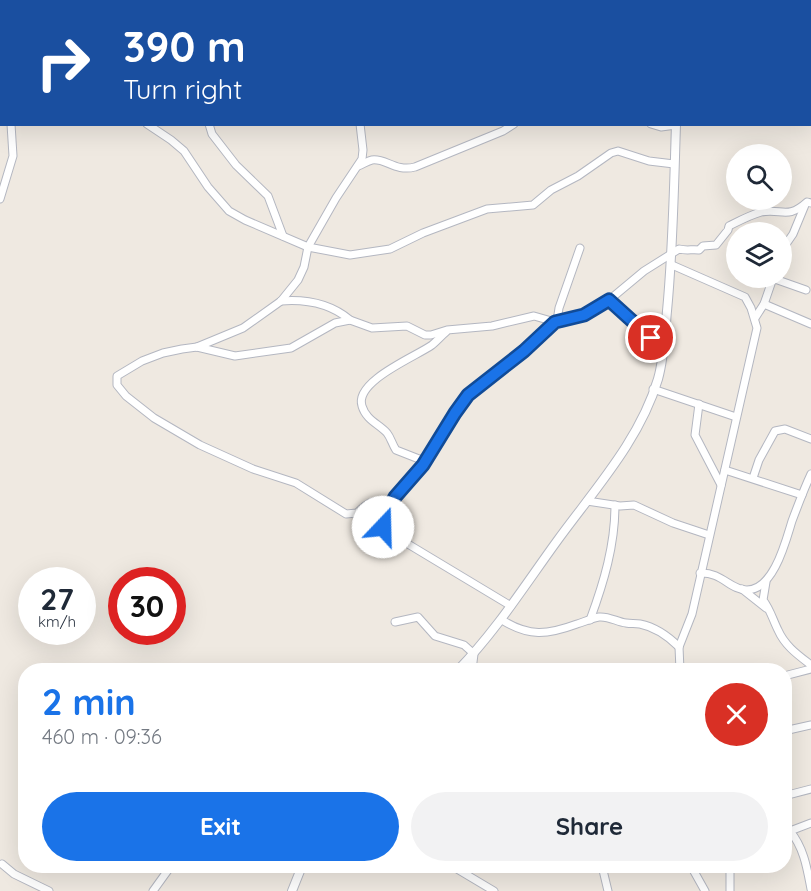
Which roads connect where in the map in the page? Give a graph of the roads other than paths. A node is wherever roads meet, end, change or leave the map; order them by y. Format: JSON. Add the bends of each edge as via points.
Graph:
{"nodes":[{"id":1,"x":11,"y":126,"type":"edge"},
{"id":2,"x":150,"y":126,"type":"edge"},
{"id":3,"x":210,"y":126,"type":"edge"},
{"id":4,"x":360,"y":126,"type":"edge"},
{"id":5,"x":512,"y":126,"type":"edge"},
{"id":6,"x":676,"y":126,"type":"edge"},
{"id":7,"x":674,"y":165,"type":"junction"},
{"id":8,"x":358,"y":166,"type":"junction"},
{"id":9,"x":0,"y":199,"type":"edge"},
{"id":10,"x":810,"y":202,"type":"edge"},
{"id":11,"x":792,"y":235,"type":"edge"},
{"id":12,"x":283,"y":236,"type":"junction"},
{"id":13,"x":308,"y":247,"type":"junction"},
{"id":14,"x":580,"y":248,"type":"dead end"},
{"id":15,"x":672,"y":253,"type":"junction"},
{"id":16,"x":672,"y":265,"type":"junction"},
{"id":17,"x":298,"y":280,"type":"junction"},
{"id":18,"x":792,"y":285,"type":"edge"},
{"id":19,"x":769,"y":288,"type":"edge"},
{"id":20,"x":806,"y":290,"type":"dead end"},
{"id":21,"x":302,"y":299,"type":"junction"},
{"id":22,"x":609,"y":300,"type":"junction"},
{"id":23,"x":281,"y":301,"type":"junction"},
{"id":24,"x":764,"y":304,"type":"junction"},
{"id":25,"x":755,"y":318,"type":"junction"},
{"id":26,"x":350,"y":320,"type":"junction"},
{"id":27,"x":556,"y":322,"type":"junction"},
{"id":28,"x":811,"y":324,"type":"edge"},
{"id":29,"x":446,"y":331,"type":"junction"},
{"id":30,"x":427,"y":335,"type":"junction"},
{"id":31,"x":663,"y":346,"type":"junction"},
{"id":32,"x":197,"y":347,"type":"junction"},
{"id":33,"x":415,"y":355,"type":"junction"},
{"id":34,"x":653,"y":389,"type":"junction"},
{"id":35,"x":699,"y":404,"type":"junction"},
{"id":36,"x":736,"y":417,"type":"junction"},
{"id":37,"x":811,"y":439,"type":"edge"},
{"id":38,"x":423,"y":461,"type":"junction"},
{"id":39,"x":725,"y":470,"type":"junction"},
{"id":40,"x":811,"y":474,"type":"edge"},
{"id":41,"x":753,"y":478,"type":"junction"},
{"id":42,"x":721,"y":485,"type":"junction"},
{"id":43,"x":809,"y":485,"type":"edge"},
{"id":44,"x":802,"y":495,"type":"junction"},
{"id":45,"x":587,"y":501,"type":"junction"},
{"id":46,"x":615,"y":505,"type":"junction"},
{"id":47,"x":388,"y":509,"type":"junction"},
{"id":48,"x":709,"y":535,"type":"junction"},
{"id":49,"x":700,"y":573,"type":"junction"},
{"id":50,"x":766,"y":579,"type":"junction"},
{"id":51,"x":742,"y":589,"type":"junction"},
{"id":52,"x":511,"y":606,"type":"junction"},
{"id":53,"x":772,"y":615,"type":"junction"},
{"id":54,"x":502,"y":620,"type":"junction"},
{"id":55,"x":590,"y":620,"type":"junction"},
{"id":56,"x":394,"y":622,"type":"dead end"},
{"id":57,"x":685,"y":629,"type":"junction"},
{"id":58,"x":668,"y":636,"type":"junction"},
{"id":59,"x":680,"y":647,"type":"junction"},
{"id":60,"x":474,"y":654,"type":"junction"},
{"id":61,"x":469,"y":663,"type":"edge"},
{"id":62,"x":680,"y":663,"type":"edge"},
{"id":63,"x":810,"y":665,"type":"edge"},
{"id":64,"x":792,"y":673,"type":"edge"},
{"id":65,"x":811,"y":724,"type":"edge"},
{"id":66,"x":792,"y":729,"type":"edge"},
{"id":67,"x":811,"y":789,"type":"edge"},
{"id":68,"x":792,"y":794,"type":"edge"},
{"id":69,"x":811,"y":823,"type":"edge"},
{"id":70,"x":792,"y":829,"type":"edge"},
{"id":71,"x":792,"y":836,"type":"edge"},
{"id":72,"x":2,"y":864,"type":"dead end"},
{"id":73,"x":166,"y":873,"type":"edge"},
{"id":74,"x":299,"y":873,"type":"edge"},
{"id":75,"x":464,"y":873,"type":"edge"},
{"id":76,"x":604,"y":873,"type":"edge"},
{"id":77,"x":695,"y":873,"type":"edge"},
{"id":78,"x":730,"y":873,"type":"edge"},
{"id":79,"x":811,"y":889,"type":"edge"},
{"id":80,"x":49,"y":891,"type":"edge"},
{"id":81,"x":153,"y":891,"type":"edge"},
{"id":82,"x":292,"y":891,"type":"edge"},
{"id":83,"x":494,"y":891,"type":"edge"},
{"id":84,"x":608,"y":891,"type":"edge"},
{"id":85,"x":705,"y":891,"type":"edge"},
{"id":86,"x":730,"y":891,"type":"edge"}],
"edges":[{"from":1,"to":9,"type":"street","via":[[13,156]]},
{"from":2,"to":12,"type":"street","via":[[184,151],[229,211]]},
{"from":3,"to":12,"type":"street","via":[[236,165],[268,196]]},
{"from":4,"to":8,"type":"street","via":[[363,155]]},
{"from":5,"to":8,"type":"street","via":[[415,167],[403,170],[376,160]]},
{"from":6,"to":7,"type":"street"},
{"from":7,"to":13,"type":"street","via":[[618,151],[555,187],[533,205],[487,209],[390,249],[350,255]]},
{"from":7,"to":15,"type":"street"},
{"from":8,"to":13,"type":"street"},
{"from":10,"to":11,"type":"street"},
{"from":10,"to":15,"type":"street","via":[[785,214],[763,212],[729,226],[716,245]]},
{"from":12,"to":13,"type":"street"},
{"from":13,"to":17,"type":"street"},
{"from":14,"to":27,"type":"street"},
{"from":15,"to":16,"type":"street"},
{"from":15,"to":22,"type":"street"},
{"from":16,"to":25,"type":"street","via":[[739,293]]},
{"from":16,"to":31,"type":"street"},
{"from":17,"to":21,"type":"street"},
{"from":17,"to":23,"type":"street"},
{"from":18,"to":20,"type":"street"},
{"from":19,"to":24,"type":"street"},
{"from":21,"to":23,"type":"street"},
{"from":21,"to":26,"type":"street","via":[[332,308]]},
{"from":22,"to":27,"type":"street","via":[[584,315]]},
{"from":22,"to":31,"type":"street"},
{"from":23,"to":32,"type":"street","via":[[243,328]]},
{"from":24,"to":25,"type":"street"},
{"from":24,"to":28,"type":"street"},
{"from":25,"to":36,"type":"street","via":[[757,334]]},
{"from":26,"to":30,"type":"street","via":[[372,328],[407,326]]},
{"from":26,"to":32,"type":"street","via":[[335,323],[286,349],[235,356]]},
{"from":27,"to":29,"type":"street","via":[[534,316]]},
{"from":27,"to":38,"type":"street","via":[[468,395]]},
{"from":29,"to":30,"type":"street"},
{"from":29,"to":33,"type":"street"},
{"from":30,"to":33,"type":"street"},
{"from":31,"to":34,"type":"street"},
{"from":32,"to":47,"type":"street","via":[[173,350],[142,361],[117,376],[117,385],[154,418],[200,446],[296,483],[346,514],[357,513],[374,502]]},
{"from":33,"to":38,"type":"street","via":[[397,363],[369,386],[362,405],[396,450]]},
{"from":34,"to":35,"type":"street"},
{"from":34,"to":45,"type":"street","via":[[626,446]]},
{"from":35,"to":36,"type":"street"},
{"from":35,"to":42,"type":"street","via":[[695,435]]},
{"from":36,"to":39,"type":"street"},
{"from":37,"to":41,"type":"street","via":[[785,429],[775,430]]},
{"from":38,"to":47,"type":"street"},
{"from":39,"to":41,"type":"street"},
{"from":39,"to":42,"type":"street"},
{"from":40,"to":43,"type":"street"},
{"from":41,"to":44,"type":"street"},
{"from":42,"to":48,"type":"street"},
{"from":43,"to":44,"type":"street"},
{"from":44,"to":50,"type":"street","via":[[786,545]]},
{"from":45,"to":46,"type":"street"},
{"from":45,"to":52,"type":"street"},
{"from":46,"to":48,"type":"street","via":[[634,505]]},
{"from":46,"to":55,"type":"street","via":[[610,555]]},
{"from":47,"to":52,"type":"street","via":[[384,529]]},
{"from":48,"to":49,"type":"street"},
{"from":49,"to":51,"type":"street","via":[[713,574]]},
{"from":49,"to":57,"type":"street"},
{"from":50,"to":51,"type":"street","via":[[756,588]]},
{"from":50,"to":53,"type":"street","via":[[763,596]]},
{"from":51,"to":53,"type":"street"},
{"from":52,"to":54,"type":"street"},
{"from":53,"to":63,"type":"street","via":[[786,643]]},
{"from":54,"to":55,"type":"street","via":[[534,633],[548,633]]},
{"from":54,"to":60,"type":"street"},
{"from":55,"to":58,"type":"street","via":[[608,617],[642,624]]},
{"from":56,"to":60,"type":"street","via":[[418,617],[435,636],[464,645]]},
{"from":57,"to":58,"type":"street"},
{"from":57,"to":59,"type":"street"},
{"from":58,"to":59,"type":"street"},
{"from":59,"to":62,"type":"street"},
{"from":60,"to":61,"type":"street"},
{"from":63,"to":64,"type":"street"},
{"from":65,"to":66,"type":"street"},
{"from":67,"to":68,"type":"street"},
{"from":69,"to":70,"type":"street"},
{"from":71,"to":79,"type":"street","via":[[804,858]]},
{"from":72,"to":80,"type":"street","via":[[11,873]]},
{"from":73,"to":81,"type":"street"},
{"from":74,"to":82,"type":"street"},
{"from":75,"to":83,"type":"street"},
{"from":76,"to":84,"type":"street"},
{"from":77,"to":85,"type":"street"},
{"from":78,"to":86,"type":"street"}]}
